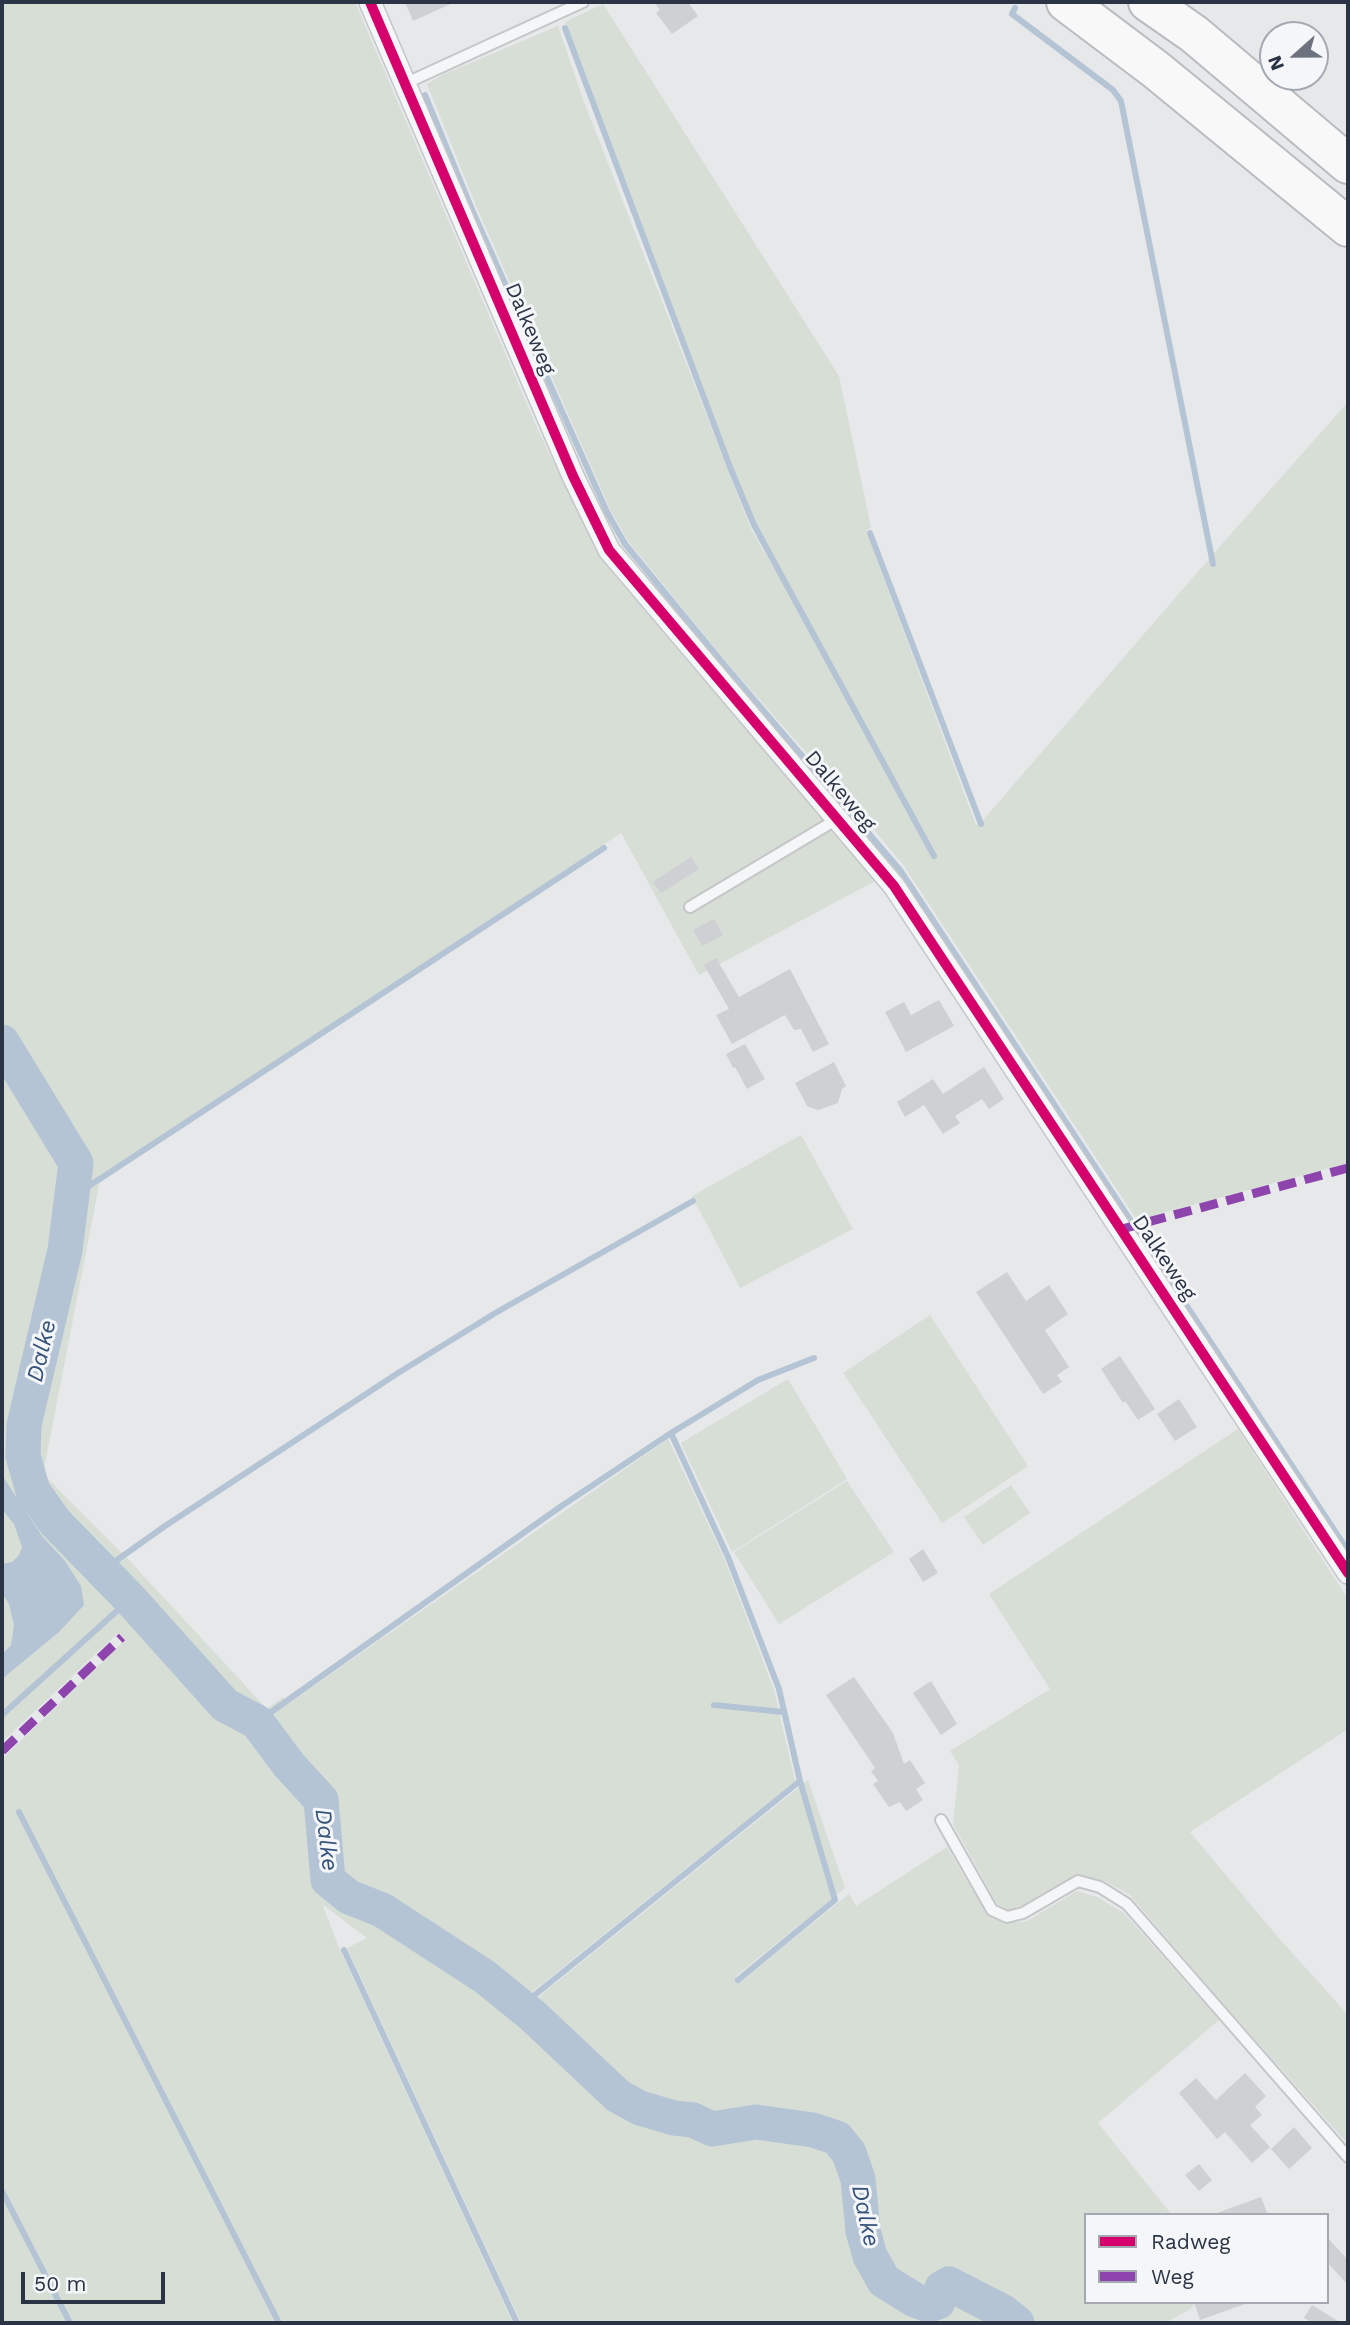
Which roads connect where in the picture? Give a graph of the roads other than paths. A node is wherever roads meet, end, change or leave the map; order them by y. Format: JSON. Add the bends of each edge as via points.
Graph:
{"nodes":[{"id":1,"x":370,"y":2,"type":"edge"},
{"id":2,"x":583,"y":2,"type":"edge"},
{"id":3,"x":1066,"y":2,"type":"edge"},
{"id":4,"x":1148,"y":2,"type":"edge"},
{"id":5,"x":404,"y":84,"type":"junction"},
{"id":6,"x":1348,"y":164,"type":"edge"},
{"id":7,"x":1348,"y":227,"type":"edge"},
{"id":8,"x":839,"y":818,"type":"junction"},
{"id":9,"x":690,"y":907,"type":"dead end"},
{"id":10,"x":1348,"y":1573,"type":"edge"},
{"id":11,"x":941,"y":1820,"type":"dead end"},
{"id":12,"x":1348,"y":2157,"type":"edge"}],
"edges":[{"from":1,"to":5,"type":"street","name":"Dalkeweg"},
{"from":2,"to":5,"type":"lane"},
{"from":3,"to":7,"type":"highway"},
{"from":4,"to":6,"type":"highway","via":[[1194,34]]},
{"from":5,"to":8,"type":"street","name":"Dalkeweg","via":[[609,550]]},
{"from":8,"to":9,"type":"lane"},
{"from":8,"to":10,"type":"street","name":"Dalkeweg","via":[[894,886]]},
{"from":11,"to":12,"type":"lane","via":[[992,1910],[1007,1917],[1023,1913],[1078,1881],[1100,1887],[1127,1904]]}]}
